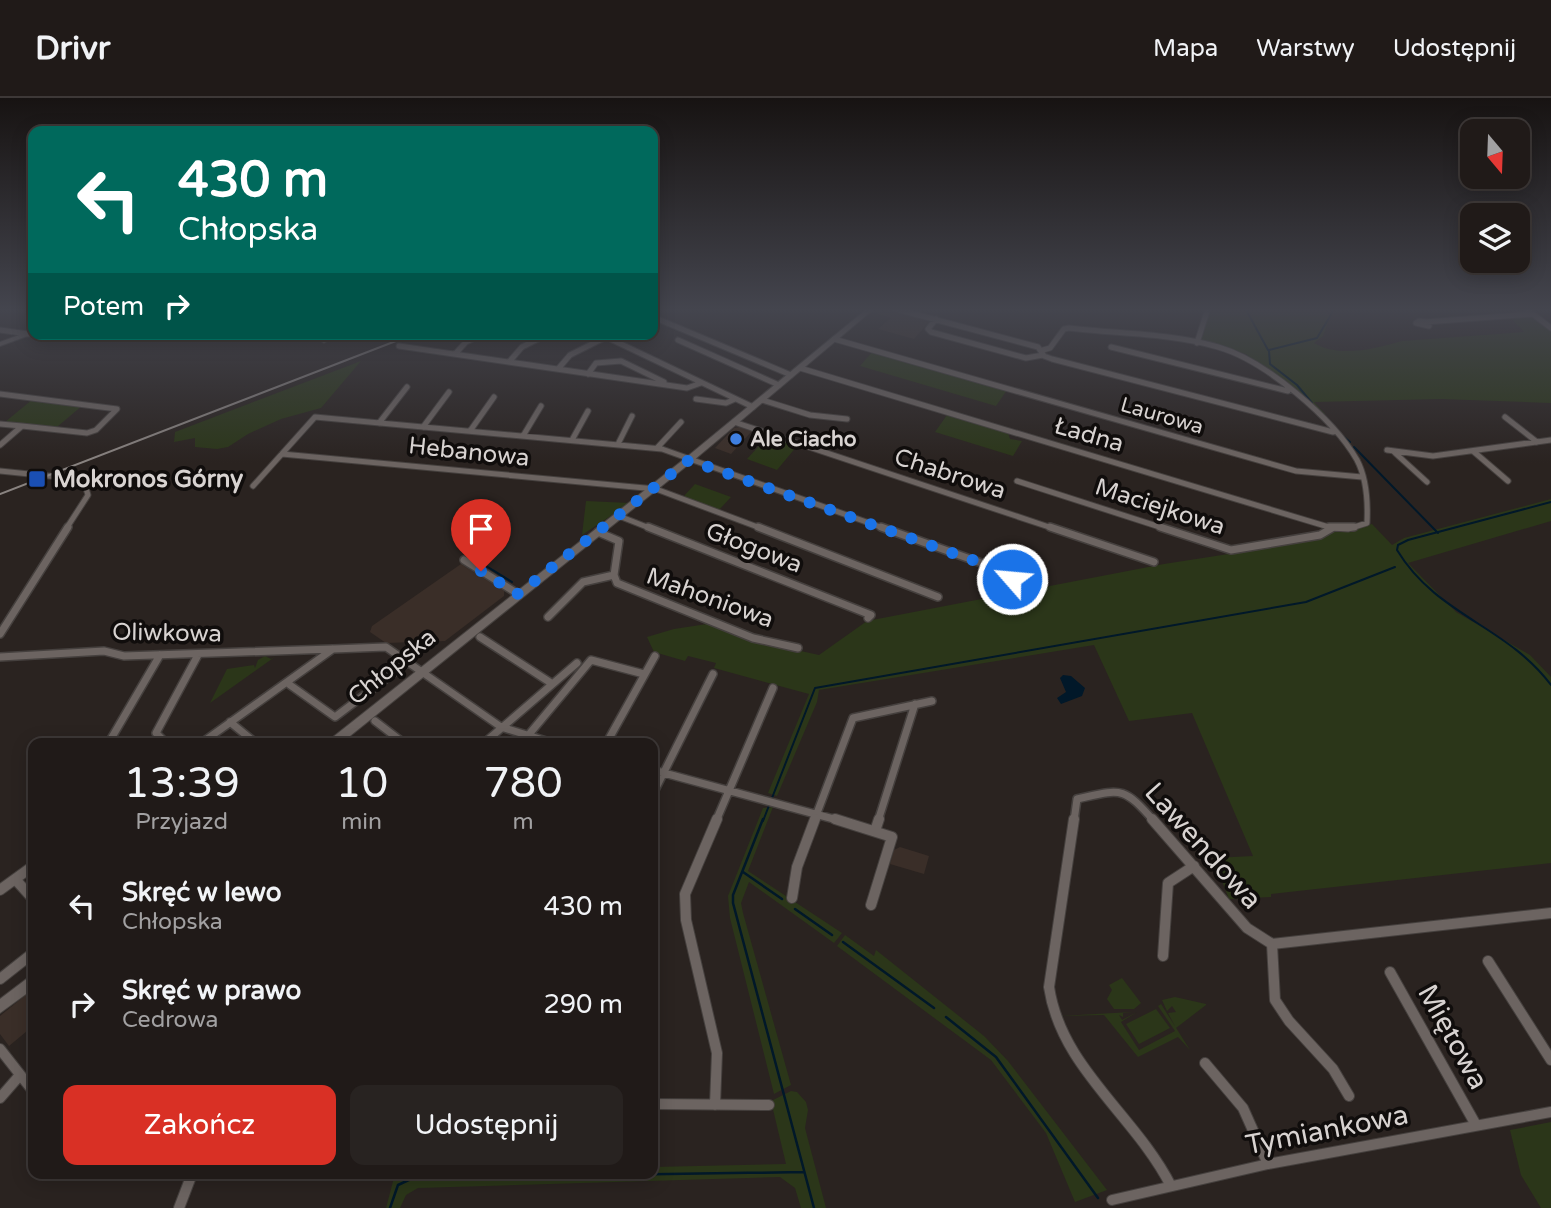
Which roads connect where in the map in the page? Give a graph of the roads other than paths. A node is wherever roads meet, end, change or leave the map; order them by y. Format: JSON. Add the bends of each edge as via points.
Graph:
{"nodes":[{"id":1,"x":494,"y":360,"type":"edge"},
{"id":2,"x":566,"y":360,"type":"edge"},
{"id":3,"x":653,"y":360,"type":"edge"},
{"id":4,"x":722,"y":360,"type":"edge"},
{"id":5,"x":756,"y":360,"type":"edge"},
{"id":6,"x":810,"y":360,"type":"edge"},
{"id":7,"x":907,"y":360,"type":"edge"},
{"id":8,"x":1070,"y":360,"type":"edge"},
{"id":9,"x":1163,"y":360,"type":"edge"},
{"id":10,"x":1248,"y":360,"type":"edge"},
{"id":11,"x":509,"y":362,"type":"joint"},
{"id":12,"x":800,"y":368,"type":"junction"},
{"id":13,"x":558,"y":369,"type":"junction"},
{"id":14,"x":589,"y":374,"type":"junction"},
{"id":15,"x":791,"y":375,"type":"junction"},
{"id":16,"x":701,"y":383,"type":"junction"},
{"id":17,"x":671,"y":385,"type":"junction"},
{"id":18,"x":779,"y":385,"type":"junction"},
{"id":19,"x":407,"y":387,"type":"dead end"},
{"id":20,"x":1289,"y":391,"type":"junction"},
{"id":21,"x":449,"y":392,"type":"dead end"},
{"id":22,"x":0,"y":394,"type":"edge"},
{"id":23,"x":494,"y":397,"type":"dead end"},
{"id":24,"x":696,"y":399,"type":"dead end"},
{"id":25,"x":735,"y":399,"type":"junction"},
{"id":26,"x":762,"y":400,"type":"junction"},
{"id":27,"x":541,"y":406,"type":"dead end"},
{"id":28,"x":753,"y":407,"type":"junction"},
{"id":29,"x":588,"y":411,"type":"dead end"},
{"id":30,"x":632,"y":416,"type":"dead end"},
{"id":31,"x":1505,"y":417,"type":"dead end"},
{"id":32,"x":847,"y":419,"type":"dead end"},
{"id":33,"x":681,"y":422,"type":"dead end"},
{"id":34,"x":734,"y":422,"type":"junction"},
{"id":35,"x":379,"y":423,"type":"junction"},
{"id":36,"x":0,"y":424,"type":"edge"},
{"id":37,"x":22,"y":426,"type":"junction"},
{"id":38,"x":423,"y":427,"type":"junction"},
{"id":39,"x":470,"y":431,"type":"junction"},
{"id":40,"x":1333,"y":432,"type":"junction"},
{"id":41,"x":523,"y":436,"type":"junction"},
{"id":42,"x":572,"y":440,"type":"junction"},
{"id":43,"x":1551,"y":440,"type":"edge"},
{"id":44,"x":1537,"y":442,"type":"junction"},
{"id":45,"x":618,"y":444,"type":"junction"},
{"id":46,"x":0,"y":445,"type":"edge"},
{"id":47,"x":657,"y":448,"type":"junction"},
{"id":48,"x":1474,"y":451,"type":"junction"},
{"id":49,"x":282,"y":454,"type":"junction"},
{"id":50,"x":689,"y":460,"type":"junction"},
{"id":51,"x":0,"y":471,"type":"edge"},
{"id":52,"x":1362,"y":477,"type":"junction"},
{"id":53,"x":1017,"y":481,"type":"dead end"},
{"id":54,"x":1508,"y":481,"type":"dead end"},
{"id":55,"x":1427,"y":482,"type":"dead end"},
{"id":56,"x":253,"y":486,"type":"dead end"},
{"id":57,"x":652,"y":489,"type":"junction"},
{"id":58,"x":619,"y":516,"type":"junction"},
{"id":59,"x":1332,"y":528,"type":"junction"},
{"id":60,"x":598,"y":532,"type":"junction"},
{"id":61,"x":464,"y":560,"type":"dead end"},
{"id":62,"x":1154,"y":562,"type":"dead end"},
{"id":63,"x":614,"y":575,"type":"junction"},
{"id":64,"x":1012,"y":579,"type":"dead end"},
{"id":65,"x":518,"y":594,"type":"junction"},
{"id":66,"x":939,"y":597,"type":"dead end"},
{"id":67,"x":548,"y":617,"type":"dead end"},
{"id":68,"x":868,"y":618,"type":"dead end"},
{"id":69,"x":0,"y":634,"type":"edge"},
{"id":70,"x":480,"y":637,"type":"dead end"},
{"id":71,"x":798,"y":648,"type":"dead end"},
{"id":72,"x":333,"y":649,"type":"junction"},
{"id":73,"x":160,"y":655,"type":"junction"},
{"id":74,"x":198,"y":655,"type":"junction"},
{"id":75,"x":655,"y":656,"type":"dead end"},
{"id":76,"x":0,"y":657,"type":"edge"},
{"id":77,"x":408,"y":662,"type":"junction"},
{"id":78,"x":577,"y":663,"type":"dead end"},
{"id":79,"x":422,"y":672,"type":"junction"},
{"id":80,"x":645,"y":674,"type":"junction"},
{"id":81,"x":713,"y":674,"type":"dead end"},
{"id":82,"x":551,"y":682,"type":"junction"},
{"id":83,"x":290,"y":685,"type":"dead end"},
{"id":84,"x":774,"y":688,"type":"dead end"},
{"id":85,"x":933,"y":701,"type":"dead end"},
{"id":86,"x":915,"y":704,"type":"junction"},
{"id":87,"x":375,"y":721,"type":"dead end"},
{"id":88,"x":230,"y":722,"type":"junction"},
{"id":89,"x":502,"y":727,"type":"junction"},
{"id":90,"x":527,"y":736,"type":"junction"},
{"id":91,"x":112,"y":738,"type":"edge"},
{"id":92,"x":161,"y":738,"type":"edge"},
{"id":93,"x":208,"y":738,"type":"edge"},
{"id":94,"x":250,"y":738,"type":"edge"},
{"id":95,"x":340,"y":738,"type":"edge"},
{"id":96,"x":397,"y":738,"type":"edge"},
{"id":97,"x":490,"y":738,"type":"edge"},
{"id":98,"x":534,"y":738,"type":"edge"},
{"id":99,"x":609,"y":738,"type":"edge"},
{"id":100,"x":658,"y":772,"type":"edge"},
{"id":101,"x":663,"y":773,"type":"junction"},
{"id":102,"x":658,"y":784,"type":"edge"},
{"id":103,"x":730,"y":790,"type":"junction"},
{"id":104,"x":817,"y":812,"type":"junction"},
{"id":105,"x":875,"y":831,"type":"junction"},
{"id":106,"x":1194,"y":866,"type":"junction"},
{"id":107,"x":28,"y":870,"type":"edge"},
{"id":108,"x":15,"y":879,"type":"junction"},
{"id":109,"x":0,"y":890,"type":"edge"},
{"id":110,"x":28,"y":893,"type":"edge"},
{"id":111,"x":792,"y":898,"type":"dead end"},
{"id":112,"x":871,"y":905,"type":"dead end"},
{"id":113,"x":1551,"y":913,"type":"edge"},
{"id":114,"x":1272,"y":944,"type":"junction"},
{"id":115,"x":1163,"y":956,"type":"dead end"},
{"id":116,"x":28,"y":957,"type":"edge"},
{"id":117,"x":1488,"y":961,"type":"dead end"},
{"id":118,"x":1390,"y":972,"type":"dead end"},
{"id":119,"x":0,"y":979,"type":"edge"},
{"id":120,"x":28,"y":985,"type":"edge"},
{"id":121,"x":0,"y":1007,"type":"edge"},
{"id":122,"x":0,"y":1049,"type":"edge"},
{"id":123,"x":1551,"y":1060,"type":"edge"},
{"id":124,"x":1205,"y":1063,"type":"dead end"},
{"id":125,"x":20,"y":1076,"type":"junction"},
{"id":126,"x":28,"y":1085,"type":"edge"},
{"id":127,"x":1349,"y":1096,"type":"dead end"},
{"id":128,"x":0,"y":1098,"type":"edge"},
{"id":129,"x":658,"y":1104,"type":"edge"},
{"id":130,"x":715,"y":1105,"type":"junction"},
{"id":131,"x":769,"y":1105,"type":"dead end"},
{"id":132,"x":1551,"y":1112,"type":"edge"},
{"id":133,"x":1476,"y":1125,"type":"junction"},
{"id":134,"x":1268,"y":1164,"type":"junction"},
{"id":135,"x":190,"y":1179,"type":"edge"},
{"id":136,"x":1171,"y":1186,"type":"junction"},
{"id":137,"x":1112,"y":1200,"type":"dead end"},
{"id":138,"x":179,"y":1208,"type":"edge"}],
"edges":[{"from":1,"to":11,"type":"street"},
{"from":2,"to":13,"type":"street"},
{"from":3,"to":16,"type":"street"},
{"from":4,"to":18,"type":"street"},
{"from":5,"to":15,"type":"street"},
{"from":6,"to":12,"type":"street","name":"Chłopska"},
{"from":7,"to":52,"type":"street","name":"Laurowa","via":[[1296,471]]},
{"from":8,"to":40,"type":"street"},
{"from":9,"to":20,"type":"street"},
{"from":10,"to":20,"type":"street"},
{"from":11,"to":13,"type":"street"},
{"from":12,"to":15,"type":"street","name":"Chłopska"},
{"from":12,"to":59,"type":"street","name":"Ładna"},
{"from":13,"to":14,"type":"street"},
{"from":14,"to":17,"type":"street"},
{"from":14,"to":17,"type":"street","via":[[596,363],[619,361]]},
{"from":15,"to":18,"type":"street","name":"Chłopska"},
{"from":16,"to":17,"type":"street","via":[[690,388]]},
{"from":16,"to":25,"type":"street"},
{"from":18,"to":26,"type":"street","name":"Chłopska"},
{"from":19,"to":35,"type":"street"},
{"from":20,"to":40,"type":"street"},
{"from":21,"to":38,"type":"street"},
{"from":22,"to":37,"type":"street","via":[[117,409],[91,432]]},
{"from":23,"to":39,"type":"street"},
{"from":24,"to":25,"type":"street","via":[[726,403]]},
{"from":25,"to":28,"type":"street"},
{"from":26,"to":28,"type":"street","name":"Chłopska"},
{"from":26,"to":32,"type":"street","via":[[810,415]]},
{"from":27,"to":41,"type":"street"},
{"from":28,"to":34,"type":"street","name":"Chłopska"},
{"from":29,"to":42,"type":"street"},
{"from":30,"to":45,"type":"street"},
{"from":31,"to":44,"type":"street"},
{"from":33,"to":47,"type":"street"},
{"from":34,"to":50,"type":"street","name":"Chłopska"},
{"from":34,"to":62,"type":"street","name":"Chabrowa"},
{"from":35,"to":38,"type":"street"},
{"from":35,"to":49,"type":"street","via":[[315,417]]},
{"from":36,"to":37,"type":"street"},
{"from":37,"to":46,"type":"street"},
{"from":38,"to":39,"type":"street"},
{"from":39,"to":41,"type":"street"},
{"from":40,"to":52,"type":"street","via":[[1351,451]]},
{"from":41,"to":42,"type":"street"},
{"from":42,"to":45,"type":"street"},
{"from":43,"to":44,"type":"street"},
{"from":44,"to":48,"type":"street"},
{"from":45,"to":47,"type":"street"},
{"from":47,"to":50,"type":"street"},
{"from":48,"to":54,"type":"street"},
{"from":48,"to":55,"type":"street","via":[[1433,457],[1389,450]]},
{"from":49,"to":56,"type":"street"},
{"from":49,"to":57,"type":"street","name":"Hebanowa"},
{"from":50,"to":57,"type":"street","name":"Chłopska"},
{"from":50,"to":64,"type":"street","via":[[1012,574]]},
{"from":51,"to":69,"type":"street","via":[[78,479],[87,491],[86,501]]},
{"from":52,"to":59,"type":"street","name":"Ładna","via":[[1367,523]]},
{"from":53,"to":59,"type":"street","name":"Maciejkowa","via":[[1231,550],[1320,535]]},
{"from":57,"to":58,"type":"street","name":"Chłopska"},
{"from":57,"to":66,"type":"street","name":"Hebanowa"},
{"from":58,"to":60,"type":"street","name":"Chłopska"},
{"from":58,"to":68,"type":"street","name":"Głogowa","via":[[871,615]]},
{"from":60,"to":63,"type":"street","name":"Mahoniowa","via":[[619,541]]},
{"from":60,"to":65,"type":"street","name":"Chłopska"},
{"from":61,"to":65,"type":"street"},
{"from":63,"to":67,"type":"street","name":"Mahoniowa","via":[[583,582]]},
{"from":63,"to":71,"type":"street","name":"Mahoniowa","via":[[617,583],[709,622]]},
{"from":65,"to":79,"type":"street","name":"Chłopska"},
{"from":70,"to":82,"type":"street"},
{"from":72,"to":74,"type":"street","name":"Oliwkowa"},
{"from":72,"to":77,"type":"street","name":"Oliwkowa","via":[[386,647]]},
{"from":72,"to":88,"type":"street"},
{"from":73,"to":74,"type":"street","name":"Oliwkowa"},
{"from":73,"to":76,"type":"street","name":"Oliwkowa","via":[[124,656],[104,651]]},
{"from":73,"to":91,"type":"street"},
{"from":74,"to":92,"type":"street","via":[[156,733]]},
{"from":75,"to":80,"type":"street"},
{"from":77,"to":79,"type":"street","name":"Oliwkowa"},
{"from":77,"to":83,"type":"street","via":[[335,717]]},
{"from":78,"to":82,"type":"street"},
{"from":79,"to":89,"type":"street","name":"Oliwkowa"},
{"from":79,"to":95,"type":"street","name":"Chłopska"},
{"from":80,"to":90,"type":"street","via":[[592,660]]},
{"from":80,"to":99,"type":"street"},
{"from":81,"to":101,"type":"street"},
{"from":82,"to":89,"type":"street"},
{"from":84,"to":103,"type":"street"},
{"from":85,"to":86,"type":"street"},
{"from":86,"to":104,"type":"street","via":[[853,718]]},
{"from":86,"to":105,"type":"street"},
{"from":87,"to":96,"type":"street"},
{"from":88,"to":93,"type":"street"},
{"from":88,"to":94,"type":"street"},
{"from":89,"to":90,"type":"street","name":"Oliwkowa"},
{"from":89,"to":97,"type":"street"},
{"from":90,"to":98,"type":"street","name":"Oliwkowa"},
{"from":100,"to":101,"type":"street"},
{"from":101,"to":102,"type":"street"},
{"from":101,"to":103,"type":"street"},
{"from":103,"to":104,"type":"street"},
{"from":103,"to":130,"type":"street","via":[[685,894],[686,919],[717,1053]]},
{"from":104,"to":105,"type":"street"},
{"from":104,"to":111,"type":"street","via":[[797,866]]},
{"from":105,"to":112,"type":"street","via":[[892,836]]},
{"from":106,"to":114,"type":"street","name":"Lawendowa","via":[[1247,928]]},
{"from":106,"to":115,"type":"street","via":[[1168,883]]},
{"from":106,"to":136,"type":"street","name":"Lawendowa","via":[[1130,795],[1114,791],[1077,799],[1049,987],[1061,1036],[1159,1163]]},
{"from":107,"to":108,"type":"street"},
{"from":108,"to":109,"type":"street"},
{"from":108,"to":110,"type":"street"},
{"from":113,"to":114,"type":"street"},
{"from":114,"to":127,"type":"street","via":[[1275,1000],[1333,1069]]},
{"from":116,"to":119,"type":"street"},
{"from":117,"to":123,"type":"street"},
{"from":118,"to":133,"type":"street","name":"Miętowa"},
{"from":120,"to":121,"type":"street"},
{"from":122,"to":125,"type":"street"},
{"from":124,"to":134,"type":"street","via":[[1243,1108]]},
{"from":125,"to":126,"type":"street"},
{"from":125,"to":128,"type":"street"},
{"from":129,"to":130,"type":"street"},
{"from":130,"to":131,"type":"street"},
{"from":132,"to":133,"type":"street","name":"Tymiankowa"},
{"from":133,"to":134,"type":"street","name":"Tymiankowa"},
{"from":134,"to":136,"type":"street","name":"Tymiankowa"},
{"from":135,"to":138,"type":"street"},
{"from":136,"to":137,"type":"street","name":"Tymiankowa"}]}
